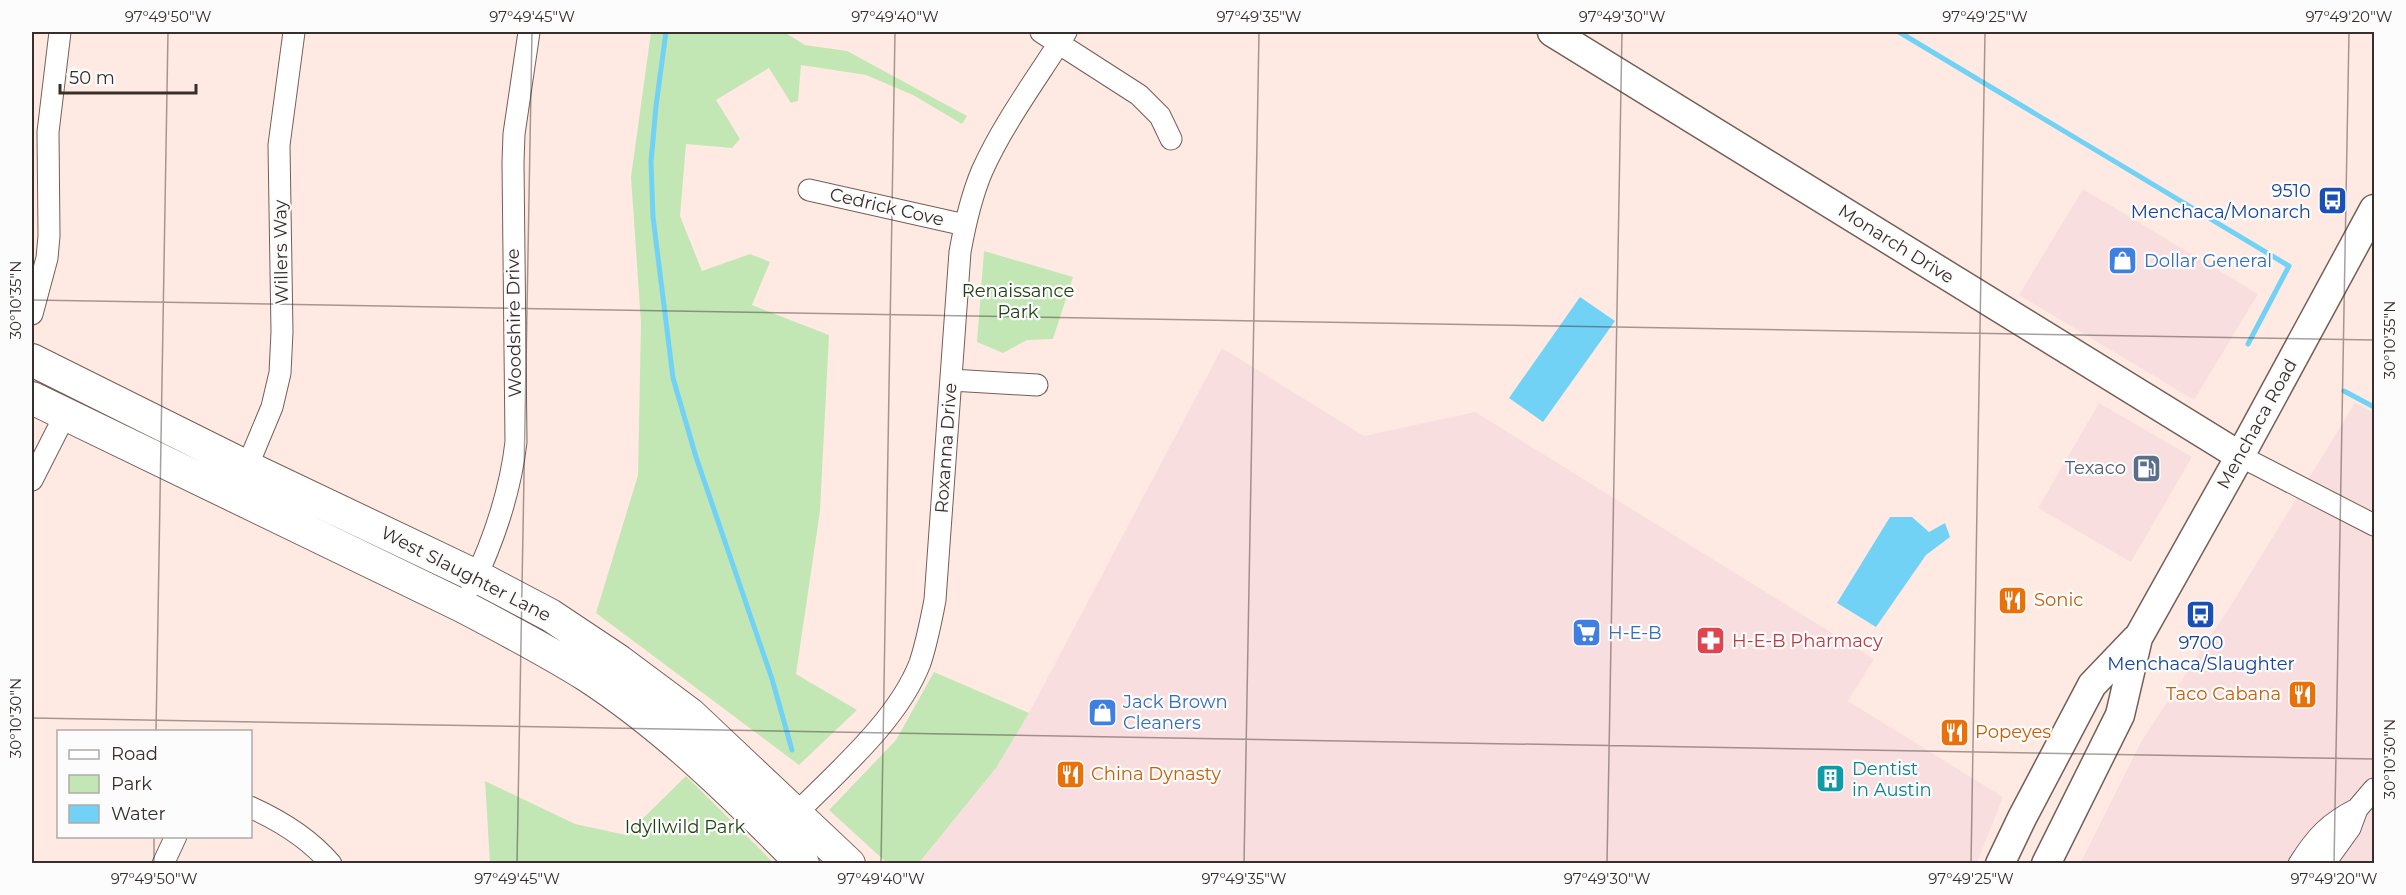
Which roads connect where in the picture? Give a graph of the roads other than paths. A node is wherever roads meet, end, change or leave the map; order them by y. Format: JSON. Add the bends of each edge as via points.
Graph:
{"nodes":[{"id":1,"x":60,"y":32,"type":"edge"},
{"id":2,"x":294,"y":32,"type":"edge"},
{"id":3,"x":529,"y":32,"type":"edge"},
{"id":4,"x":1552,"y":32,"type":"edge"},
{"id":5,"x":1055,"y":35,"type":"edge"},
{"id":6,"x":1171,"y":139,"type":"dead end"},
{"id":7,"x":809,"y":190,"type":"dead end"},
{"id":8,"x":2374,"y":209,"type":"edge"},
{"id":9,"x":965,"y":225,"type":"junction"},
{"id":10,"x":32,"y":315,"type":"edge"},
{"id":11,"x":32,"y":360,"type":"edge"},
{"id":12,"x":951,"y":380,"type":"junction"},
{"id":13,"x":1037,"y":386,"type":"dead end"},
{"id":14,"x":32,"y":398,"type":"edge"},
{"id":15,"x":65,"y":415,"type":"junction"},
{"id":16,"x":2240,"y":456,"type":"junction"},
{"id":17,"x":247,"y":466,"type":"junction"},
{"id":18,"x":32,"y":480,"type":"edge"},
{"id":19,"x":2374,"y":525,"type":"edge"},
{"id":20,"x":476,"y":576,"type":"junction"},
{"id":21,"x":462,"y":606,"type":"junction"},
{"id":22,"x":2138,"y":638,"type":"junction"},
{"id":23,"x":2374,"y":789,"type":"edge"},
{"id":24,"x":252,"y":808,"type":"edge"},
{"id":25,"x":2357,"y":809,"type":"junction"},
{"id":26,"x":797,"y":813,"type":"junction"},
{"id":27,"x":775,"y":835,"type":"junction"},
{"id":28,"x":176,"y":838,"type":"edge"},
{"id":29,"x":164,"y":864,"type":"edge"},
{"id":30,"x":331,"y":864,"type":"edge"},
{"id":31,"x":803,"y":864,"type":"edge"},
{"id":32,"x":849,"y":864,"type":"edge"},
{"id":33,"x":2000,"y":864,"type":"edge"},
{"id":34,"x":2046,"y":864,"type":"edge"},
{"id":35,"x":2299,"y":864,"type":"edge"},
{"id":36,"x":2324,"y":864,"type":"edge"}],
"edges":[{"from":1,"to":10,"type":"street","via":[[48,132],[47,258]]},
{"from":2,"to":17,"type":"street","name":"Willers Way","via":[[279,146],[280,373],[272,407]]},
{"from":3,"to":20,"type":"street","name":"Woodshire Drive","via":[[513,162],[516,442],[504,507]]},
{"from":4,"to":16,"type":"main road","name":"Monarch Drive"},
{"from":5,"to":6,"type":"street","via":[[1139,94],[1160,116]]},
{"from":5,"to":9,"type":"street","name":"Roxanna Drive","via":[[982,171]]},
{"from":7,"to":9,"type":"street","name":"Cedrick Cove"},
{"from":8,"to":16,"type":"main road","name":"Menchaca Road"},
{"from":9,"to":12,"type":"street","name":"Roxanna Drive"},
{"from":11,"to":17,"type":"main road","name":"West Slaughter Lane"},
{"from":12,"to":13,"type":"street"},
{"from":12,"to":26,"type":"street","name":"Roxanna Drive","via":[[935,600],[919,664],[902,696],[876,730]]},
{"from":14,"to":15,"type":"main road","name":"West Slaughter Lane"},
{"from":15,"to":18,"type":"street"},
{"from":15,"to":21,"type":"main road","name":"West Slaughter Lane"},
{"from":16,"to":19,"type":"street"},
{"from":16,"to":22,"type":"main road","name":"Menchaca Road"},
{"from":17,"to":20,"type":"main road","name":"West Slaughter Lane"},
{"from":20,"to":21,"type":"street","name":"Woodshire Drive"},
{"from":20,"to":26,"type":"main road","name":"West Slaughter Lane","via":[[550,615],[619,661],[690,714]]},
{"from":21,"to":27,"type":"main road","name":"West Slaughter Lane","via":[[588,677],[669,737]]},
{"from":22,"to":33,"type":"main road","name":"Menchaca Road","via":[[2092,685]]},
{"from":22,"to":34,"type":"main road","name":"Menchaca Road","via":[[2120,715]]},
{"from":23,"to":25,"type":"street"},
{"from":24,"to":30,"type":"street","via":[[297,832]]},
{"from":25,"to":35,"type":"street","via":[[2334,821],[2314,840]]},
{"from":25,"to":36,"type":"street","via":[[2350,828]]},
{"from":26,"to":27,"type":"street","name":"Roxanna Drive"},
{"from":26,"to":32,"type":"main road","name":"West Slaughter Lane"},
{"from":27,"to":31,"type":"main road","name":"West Slaughter Lane"},
{"from":28,"to":29,"type":"street"}]}
